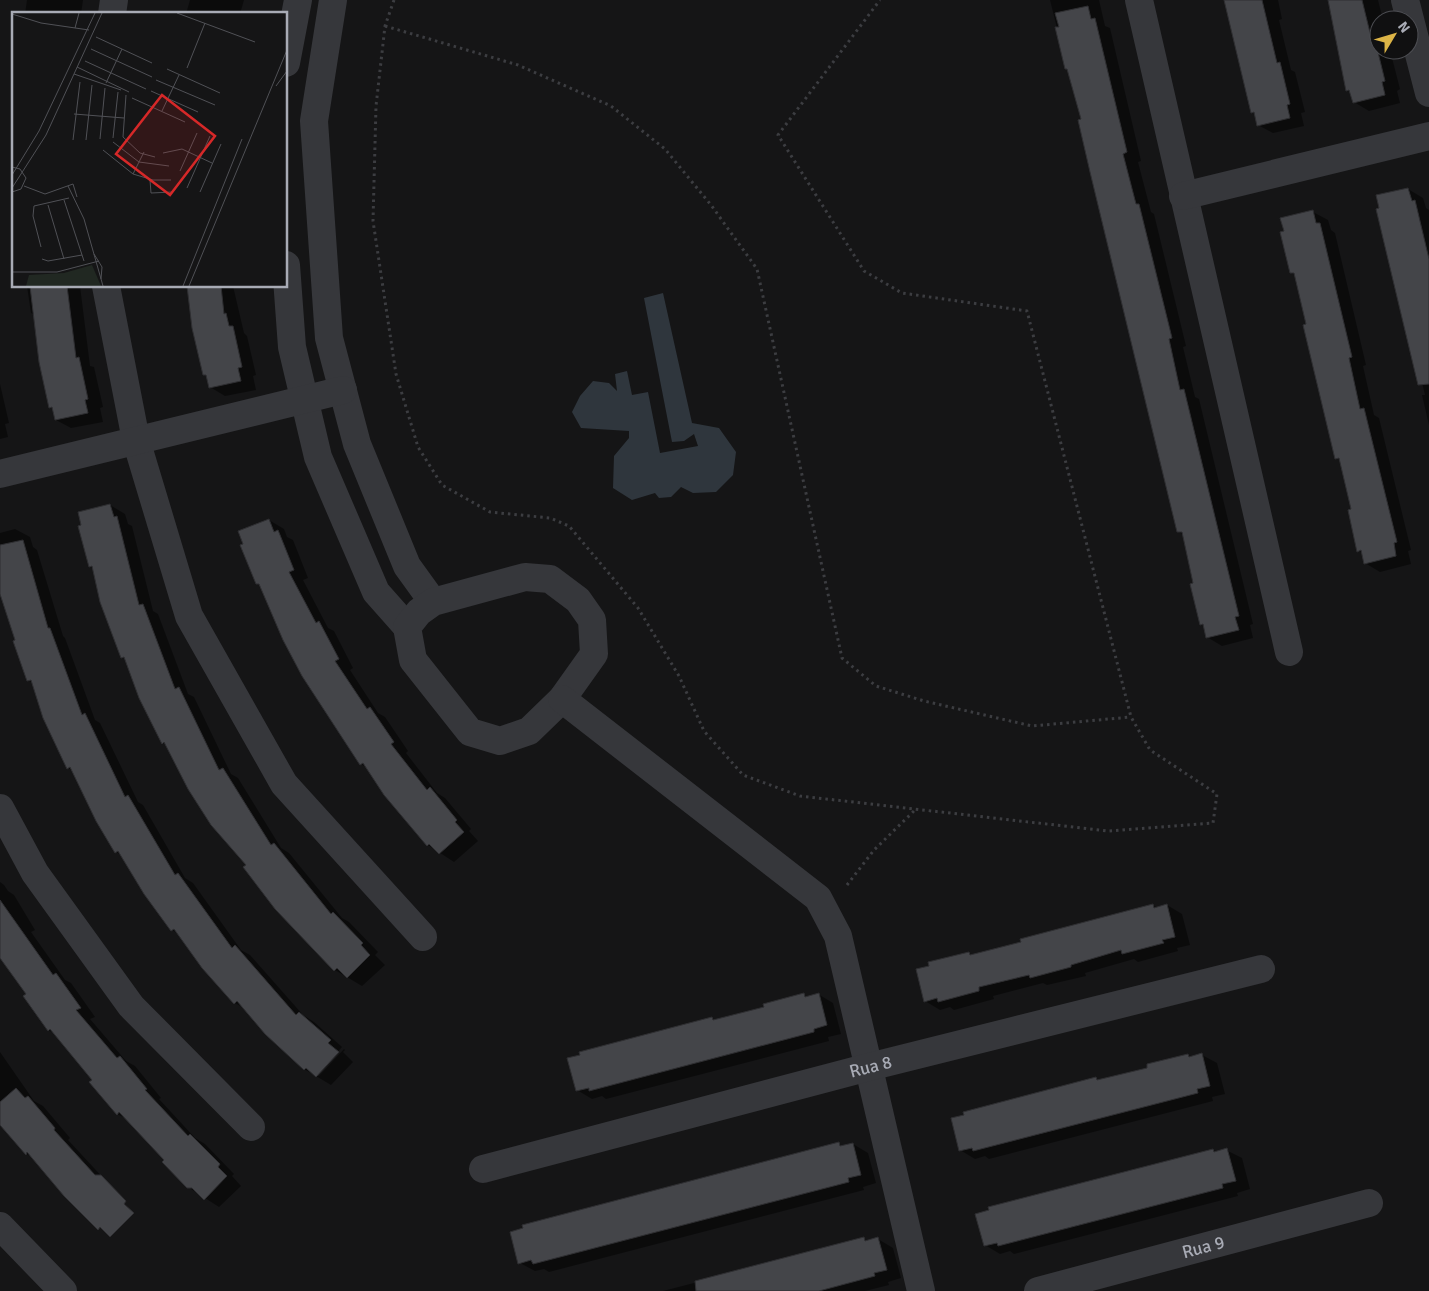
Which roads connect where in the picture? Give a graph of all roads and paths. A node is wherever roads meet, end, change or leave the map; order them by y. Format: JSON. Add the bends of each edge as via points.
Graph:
{"nodes":[{"id":1,"x":298,"y":0,"type":"edge"},
{"id":2,"x":333,"y":0,"type":"edge"},
{"id":3,"x":394,"y":0,"type":"edge"},
{"id":4,"x":880,"y":0,"type":"edge"},
{"id":5,"x":1139,"y":0,"type":"edge"},
{"id":6,"x":1405,"y":0,"type":"edge"},
{"id":7,"x":385,"y":26,"type":"junction"},
{"id":8,"x":288,"y":52,"type":"edge"},
{"id":9,"x":1429,"y":93,"type":"edge"},
{"id":10,"x":1429,"y":136,"type":"edge"},
{"id":11,"x":1183,"y":196,"type":"junction"},
{"id":12,"x":106,"y":288,"type":"edge"},
{"id":13,"x":288,"y":288,"type":"edge"},
{"id":14,"x":343,"y":390,"type":"junction"},
{"id":15,"x":304,"y":399,"type":"junction"},
{"id":16,"x":136,"y":440,"type":"junction"},
{"id":17,"x":0,"y":474,"type":"edge"},
{"id":18,"x":433,"y":602,"type":"junction"},
{"id":19,"x":407,"y":627,"type":"junction"},
{"id":20,"x":1289,"y":652,"type":"dead end"},
{"id":21,"x":562,"y":699,"type":"junction"},
{"id":22,"x":1131,"y":717,"type":"junction"},
{"id":23,"x":1,"y":810,"type":"edge"},
{"id":24,"x":915,"y":810,"type":"junction"},
{"id":25,"x":825,"y":913,"type":"junction"},
{"id":26,"x":422,"y":937,"type":"dead end"},
{"id":27,"x":1261,"y":969,"type":"dead end"},
{"id":28,"x":869,"y":1067,"type":"junction"},
{"id":29,"x":251,"y":1127,"type":"dead end"},
{"id":30,"x":483,"y":1169,"type":"dead end"},
{"id":31,"x":1368,"y":1203,"type":"dead end"},
{"id":32,"x":0,"y":1226,"type":"edge"},
{"id":33,"x":62,"y":1291,"type":"edge"},
{"id":34,"x":921,"y":1291,"type":"edge"},
{"id":35,"x":1038,"y":1291,"type":"edge"}],
"edges":[{"from":1,"to":8,"type":"street"},
{"from":2,"to":14,"type":"street","via":[[314,121],[329,338]]},
{"from":3,"to":7,"type":"path"},
{"from":4,"to":22,"type":"path","via":[[778,135],[864,271],[902,293],[1027,311]]},
{"from":5,"to":11,"type":"street"},
{"from":6,"to":9,"type":"street"},
{"from":7,"to":22,"type":"path","via":[[518,65],[611,106],[665,149],[757,268],[842,658],[876,686],[924,701],[1032,726]]},
{"from":7,"to":24,"type":"path","via":[[376,106],[373,221],[396,374],[418,447],[442,485],[490,512],[550,518],[569,526],[638,608],[679,676],[704,731],[743,775],[800,796]]},
{"from":10,"to":11,"type":"street"},
{"from":11,"to":20,"type":"street"},
{"from":12,"to":16,"type":"street"},
{"from":13,"to":15,"type":"street","via":[[292,347]]},
{"from":14,"to":15,"type":"street"},
{"from":14,"to":18,"type":"street","via":[[357,444],[407,566]]},
{"from":15,"to":16,"type":"street"},
{"from":15,"to":19,"type":"street","via":[[318,457],[376,592]]},
{"from":16,"to":17,"type":"street"},
{"from":16,"to":26,"type":"street","via":[[189,616],[284,784]]},
{"from":18,"to":19,"type":"street"},
{"from":18,"to":21,"type":"street","via":[[525,577],[550,579],[578,600],[592,620],[594,654]]},
{"from":19,"to":21,"type":"street","via":[[413,660],[470,732],[500,741],[508,739],[529,731]]},
{"from":21,"to":25,"type":"street","via":[[818,898]]},
{"from":22,"to":24,"type":"path","via":[[1150,750],[1217,794],[1213,823],[1108,831]]},
{"from":23,"to":29,"type":"street","via":[[35,873],[131,1006]]},
{"from":24,"to":25,"type":"path","via":[[874,850]]},
{"from":25,"to":28,"type":"street","via":[[838,936]]},
{"from":27,"to":28,"type":"street","name":"Rua 8"},
{"from":28,"to":30,"type":"street","name":"Rua 8"},
{"from":28,"to":34,"type":"street"},
{"from":31,"to":35,"type":"street","name":"Rua 9"},
{"from":32,"to":33,"type":"street"}]}
